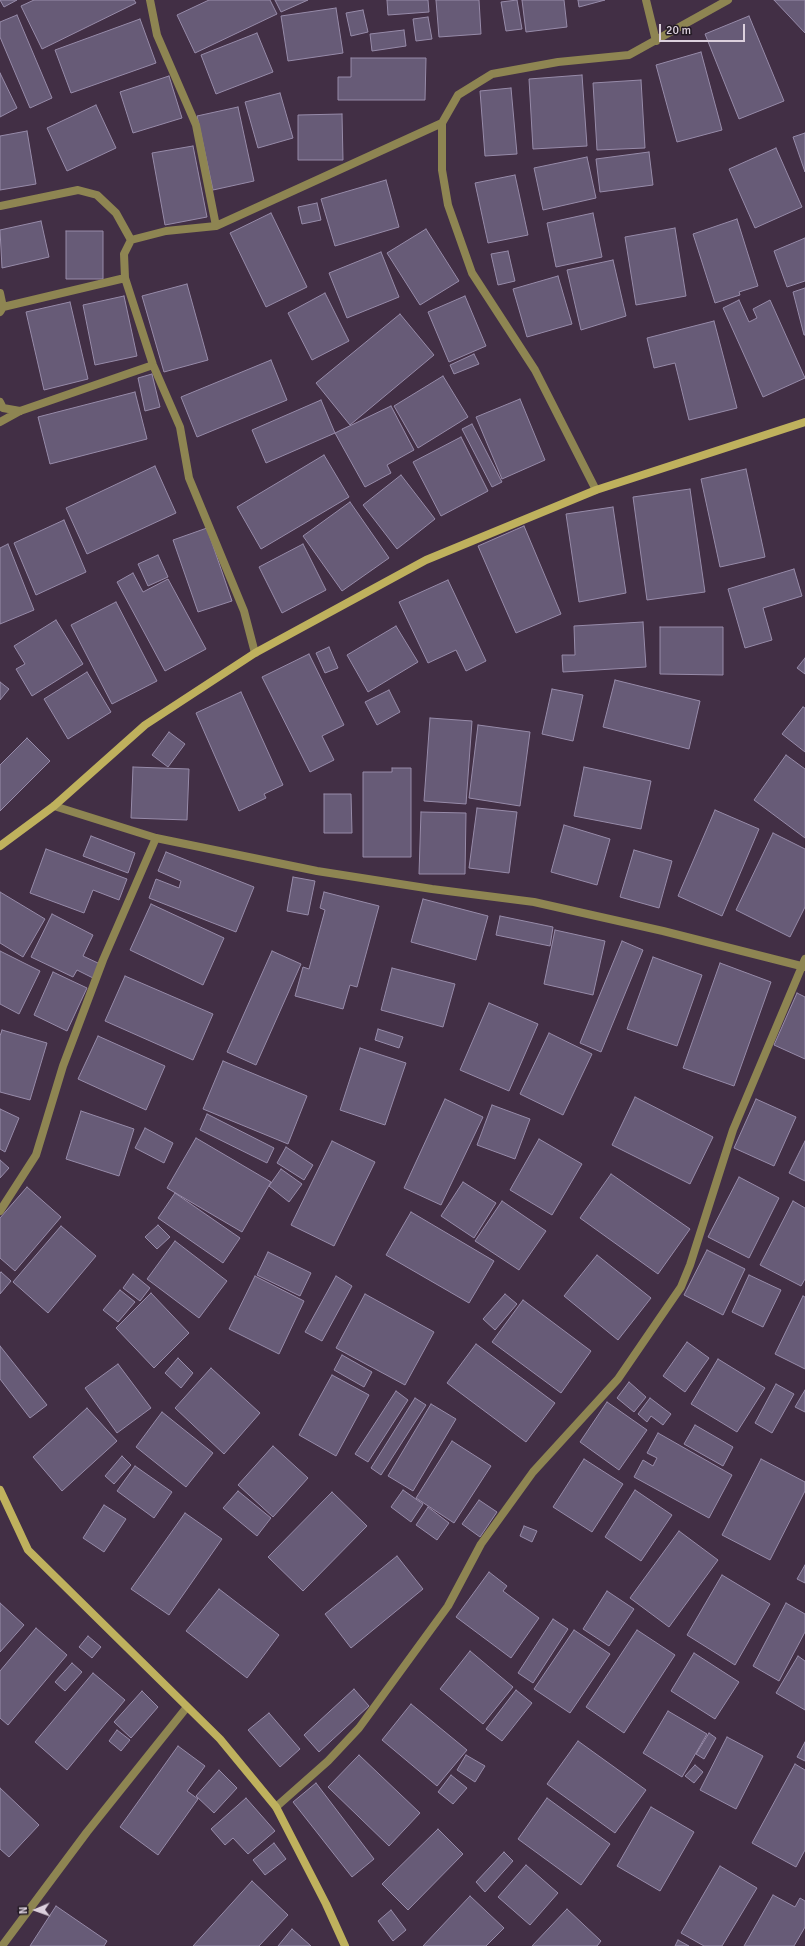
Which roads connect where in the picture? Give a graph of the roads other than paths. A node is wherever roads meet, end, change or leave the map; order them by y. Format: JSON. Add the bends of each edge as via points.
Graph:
{"nodes":[{"id":1,"x":150,"y":0,"type":"edge"},
{"id":2,"x":646,"y":0,"type":"edge"},
{"id":3,"x":728,"y":0,"type":"edge"},
{"id":4,"x":656,"y":41,"type":"junction"},
{"id":5,"x":442,"y":123,"type":"junction"},
{"id":6,"x":0,"y":206,"type":"edge"},
{"id":7,"x":216,"y":226,"type":"junction"},
{"id":8,"x":131,"y":240,"type":"junction"},
{"id":9,"x":125,"y":278,"type":"junction"},
{"id":10,"x":0,"y":293,"type":"edge"},
{"id":11,"x":2,"y":309,"type":"edge"},
{"id":12,"x":153,"y":365,"type":"junction"},
{"id":13,"x":0,"y":402,"type":"edge"},
{"id":14,"x":20,"y":411,"type":"junction"},
{"id":15,"x":0,"y":422,"type":"edge"},
{"id":16,"x":805,"y":422,"type":"edge"},
{"id":17,"x":596,"y":490,"type":"junction"},
{"id":18,"x":255,"y":653,"type":"junction"},
{"id":19,"x":54,"y":806,"type":"junction"},
{"id":20,"x":156,"y":838,"type":"junction"},
{"id":21,"x":0,"y":846,"type":"edge"},
{"id":22,"x":804,"y":964,"type":"edge"},
{"id":23,"x":0,"y":1211,"type":"edge"},
{"id":24,"x":0,"y":1490,"type":"edge"},
{"id":25,"x":187,"y":1707,"type":"junction"},
{"id":26,"x":276,"y":1807,"type":"junction"},
{"id":27,"x":2,"y":1946,"type":"edge"},
{"id":28,"x":345,"y":1946,"type":"edge"}],
"edges":[{"from":1,"to":7,"type":"street","via":[[157,35],[196,125]]},
{"from":2,"to":4,"type":"street"},
{"from":3,"to":4,"type":"street"},
{"from":4,"to":5,"type":"street","via":[[629,55],[558,62],[492,74],[458,95]]},
{"from":5,"to":7,"type":"street"},
{"from":5,"to":17,"type":"street","via":[[442,170],[448,205],[472,273],[534,370]]},
{"from":6,"to":8,"type":"street","via":[[78,190],[97,194],[116,213]]},
{"from":7,"to":8,"type":"street","via":[[166,231]]},
{"from":8,"to":9,"type":"street","via":[[124,254]]},
{"from":9,"to":11,"type":"street"},
{"from":9,"to":12,"type":"street"},
{"from":10,"to":11,"type":"street"},
{"from":12,"to":14,"type":"street"},
{"from":12,"to":18,"type":"street","via":[[180,427],[189,478],[244,610]]},
{"from":13,"to":14,"type":"street","via":[[3,408]]},
{"from":14,"to":15,"type":"street"},
{"from":16,"to":17,"type":"street"},
{"from":17,"to":18,"type":"street","via":[[426,560]]},
{"from":18,"to":19,"type":"street","via":[[145,725]]},
{"from":19,"to":20,"type":"street"},
{"from":19,"to":21,"type":"street"},
{"from":20,"to":22,"type":"street","via":[[317,871],[534,902]]},
{"from":20,"to":23,"type":"street","via":[[103,960],[63,1066],[36,1155]]},
{"from":22,"to":26,"type":"street","via":[[733,1130],[681,1287],[618,1378],[533,1472],[481,1544],[448,1606],[359,1728],[328,1761]]},
{"from":24,"to":25,"type":"street","via":[[28,1550]]},
{"from":25,"to":26,"type":"street","via":[[220,1738]]},
{"from":25,"to":27,"type":"street","via":[[87,1832]]},
{"from":26,"to":28,"type":"street"}]}
